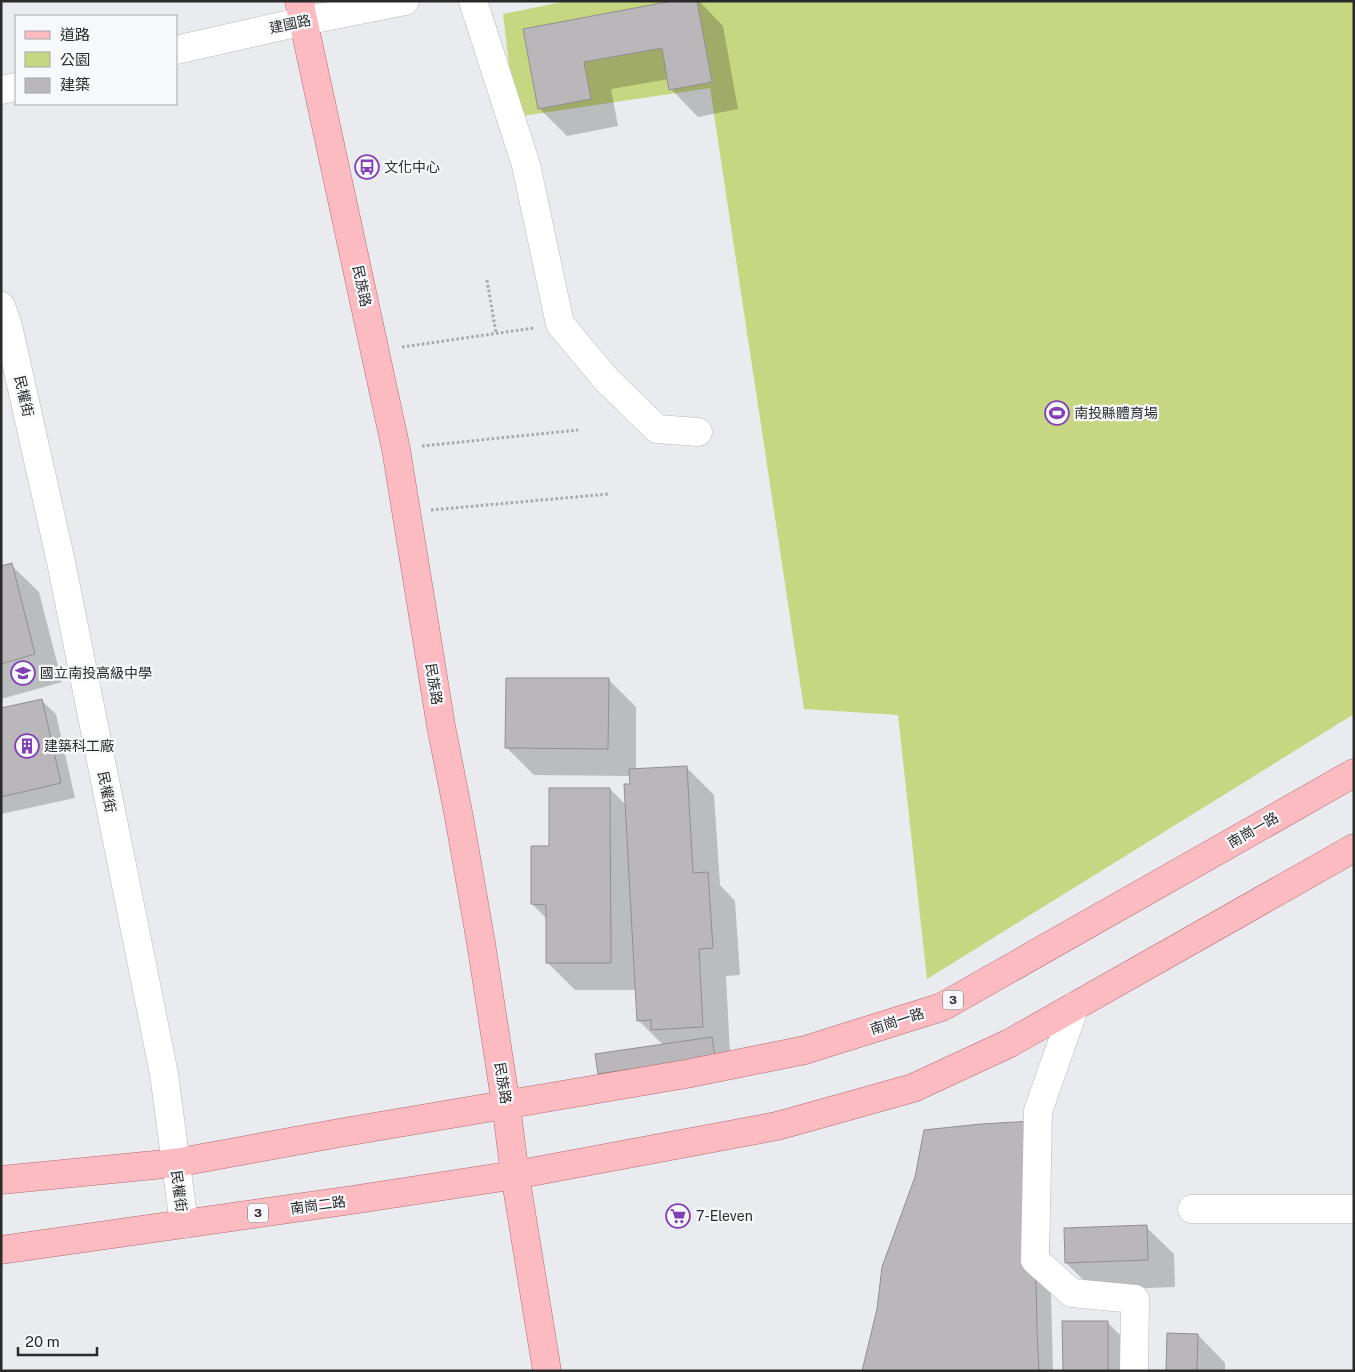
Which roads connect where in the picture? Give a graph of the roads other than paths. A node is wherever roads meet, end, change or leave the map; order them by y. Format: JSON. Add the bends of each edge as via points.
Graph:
{"nodes":[{"id":1,"x":405,"y":1,"type":"edge"},
{"id":2,"x":473,"y":1,"type":"edge"},
{"id":3,"x":301,"y":11,"type":"edge"},
{"id":4,"x":178,"y":49,"type":"edge"},
{"id":5,"x":15,"y":87,"type":"edge"},
{"id":6,"x":1,"y":90,"type":"edge"},
{"id":7,"x":1,"y":306,"type":"edge"},
{"id":8,"x":698,"y":432,"type":"dead end"},
{"id":9,"x":1354,"y":773,"type":"edge"},
{"id":10,"x":1354,"y":848,"type":"edge"},
{"id":11,"x":1075,"y":1006,"type":"junction"},
{"id":12,"x":506,"y":1105,"type":"junction"},
{"id":13,"x":175,"y":1163,"type":"junction"},
{"id":14,"x":515,"y":1175,"type":"junction"},
{"id":15,"x":1,"y":1180,"type":"edge"},
{"id":16,"x":1354,"y":1208,"type":"edge"},
{"id":17,"x":1192,"y":1209,"type":"dead end"},
{"id":18,"x":184,"y":1224,"type":"junction"},
{"id":19,"x":1,"y":1250,"type":"edge"},
{"id":20,"x":547,"y":1371,"type":"edge"},
{"id":21,"x":1134,"y":1371,"type":"edge"}],
"edges":[{"from":1,"to":3,"type":"street","name":"建國路"},
{"from":2,"to":8,"type":"street","via":[[526,165],[560,324],[606,379],[657,430]]},
{"from":3,"to":4,"type":"street","name":"建國路"},
{"from":3,"to":12,"type":"main road","name":"民族路","via":[[408,512],[439,717],[481,943]]},
{"from":5,"to":6,"type":"street"},
{"from":7,"to":13,"type":"street","name":"民權街","via":[[63,572],[164,1074]]},
{"from":9,"to":12,"type":"main road","name":"南崗一路","number":"3","via":[[942,1007],[806,1050]]},
{"from":10,"to":11,"type":"main road","number":"3"},
{"from":11,"to":14,"type":"main road","number":"3","via":[[1010,1043],[912,1088],[777,1126]]},
{"from":11,"to":21,"type":"street","via":[[1038,1111],[1035,1260],[1072,1293],[1135,1299]]},
{"from":12,"to":13,"type":"main road","number":"3"},
{"from":12,"to":14,"type":"main road","name":"民族路"},
{"from":13,"to":15,"type":"main road","number":"3"},
{"from":13,"to":18,"type":"street","name":"民權街"},
{"from":14,"to":18,"type":"main road","name":"南崗二路","number":"3"},
{"from":14,"to":20,"type":"main road","name":"民族路"},
{"from":16,"to":17,"type":"street"},
{"from":18,"to":19,"type":"main road","name":"南崗二路","number":"3"}]}
